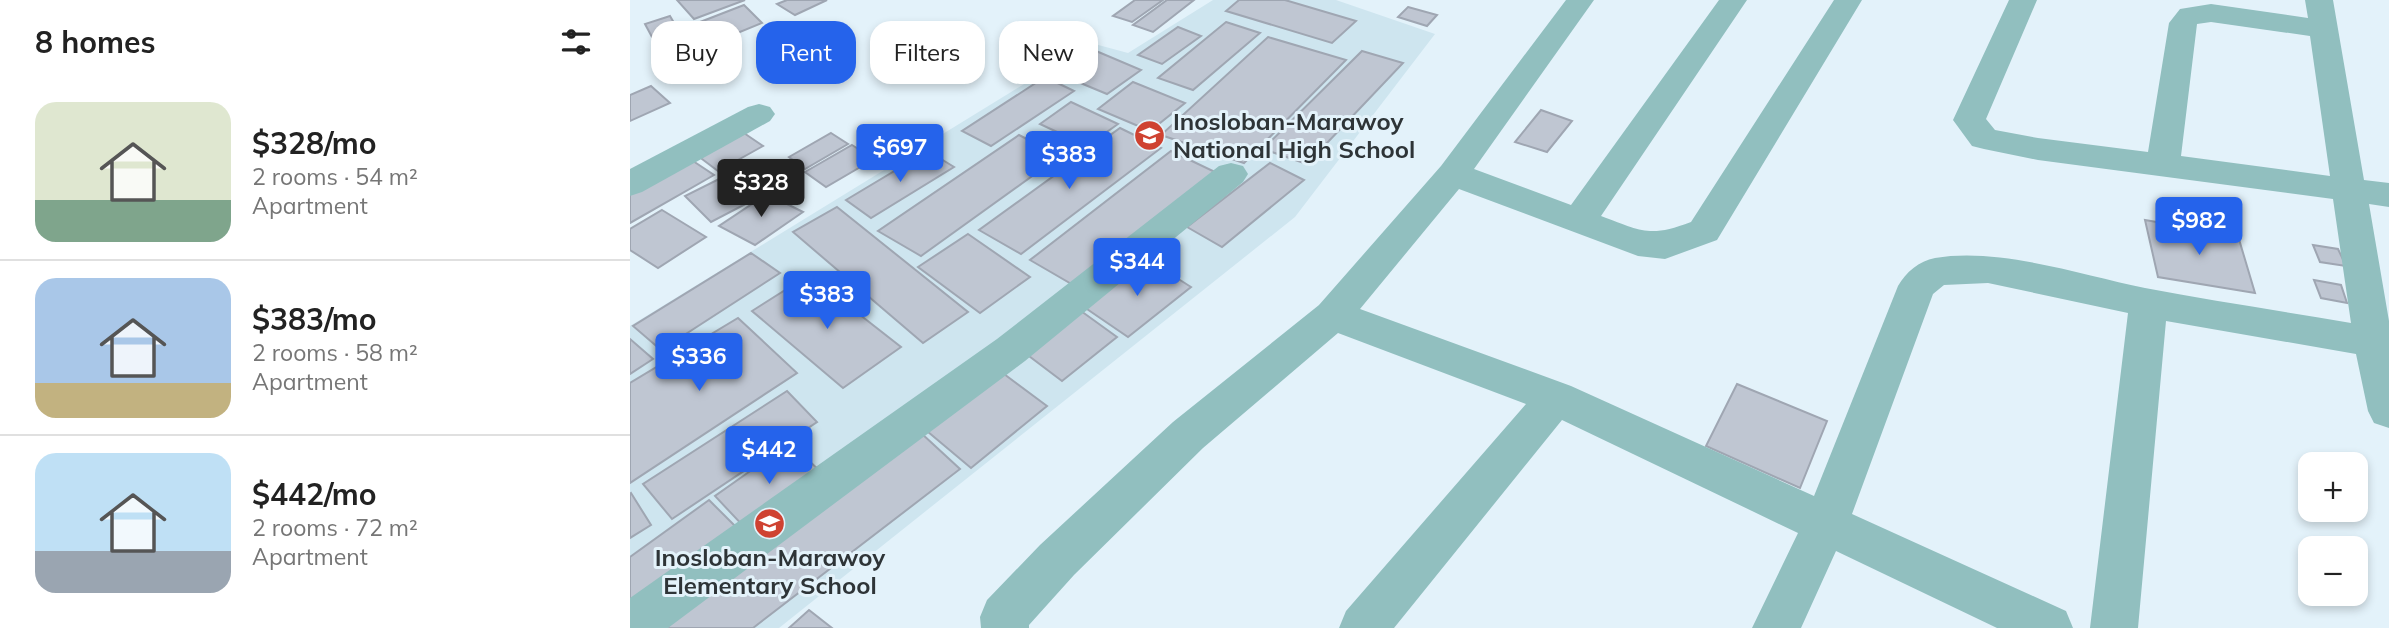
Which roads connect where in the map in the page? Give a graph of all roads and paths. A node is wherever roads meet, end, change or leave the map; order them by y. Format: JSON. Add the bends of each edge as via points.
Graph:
{"nodes":[{"id":1,"x":1580,"y":0,"type":"edge"},
{"id":2,"x":1733,"y":0,"type":"edge"},
{"id":3,"x":1848,"y":0,"type":"edge"},
{"id":4,"x":2023,"y":0,"type":"edge"},
{"id":5,"x":2321,"y":15,"type":"edge"},
{"id":6,"x":759,"y":114,"type":"dead end"},
{"id":7,"x":2163,"y":166,"type":"junction"},
{"id":8,"x":1231,"y":174,"type":"dead end"},
{"id":9,"x":1453,"y":174,"type":"junction"},
{"id":10,"x":630,"y":184,"type":"edge"},
{"id":11,"x":2349,"y":190,"type":"junction"},
{"id":12,"x":2389,"y":195,"type":"edge"},
{"id":13,"x":1578,"y":222,"type":"junction"},
{"id":14,"x":2148,"y":303,"type":"junction"},
{"id":15,"x":1333,"y":315,"type":"junction"},
{"id":16,"x":2373,"y":342,"type":"junction"},
{"id":17,"x":1556,"y":398,"type":"junction"},
{"id":18,"x":2389,"y":411,"type":"edge"},
{"id":19,"x":1825,"y":525,"type":"junction"},
{"id":20,"x":630,"y":627,"type":"edge"},
{"id":21,"x":1004,"y":628,"type":"edge"},
{"id":22,"x":1363,"y":628,"type":"edge"},
{"id":23,"x":1776,"y":628,"type":"edge"},
{"id":24,"x":2049,"y":628,"type":"edge"},
{"id":25,"x":2114,"y":628,"type":"edge"}],
"edges":[{"from":1,"to":9,"type":"street"},
{"from":2,"to":13,"type":"street"},
{"from":3,"to":13,"type":"street","via":[[1704,231],[1665,246],[1637,243]]},
{"from":4,"to":7,"type":"street","via":[[1969,120],[1984,138]]},
{"from":5,"to":7,"type":"street","via":[[2190,15],[2183,23]]},
{"from":5,"to":11,"type":"street"},
{"from":6,"to":10,"type":"street"},
{"from":7,"to":11,"type":"street"},
{"from":8,"to":20,"type":"street","via":[[1011,350]]},
{"from":9,"to":13,"type":"street"},
{"from":9,"to":15,"type":"street"},
{"from":11,"to":12,"type":"street"},
{"from":11,"to":16,"type":"street"},
{"from":14,"to":16,"type":"street"},
{"from":14,"to":19,"type":"street","via":[[1988,270],[1935,272],[1917,286]]},
{"from":14,"to":25,"type":"street"},
{"from":15,"to":17,"type":"street"},
{"from":15,"to":21,"type":"street","via":[[1188,435],[1057,560],[1004,617]]},
{"from":16,"to":18,"type":"street"},
{"from":17,"to":19,"type":"street"},
{"from":17,"to":22,"type":"street"},
{"from":19,"to":23,"type":"street"},
{"from":19,"to":24,"type":"street"}]}
